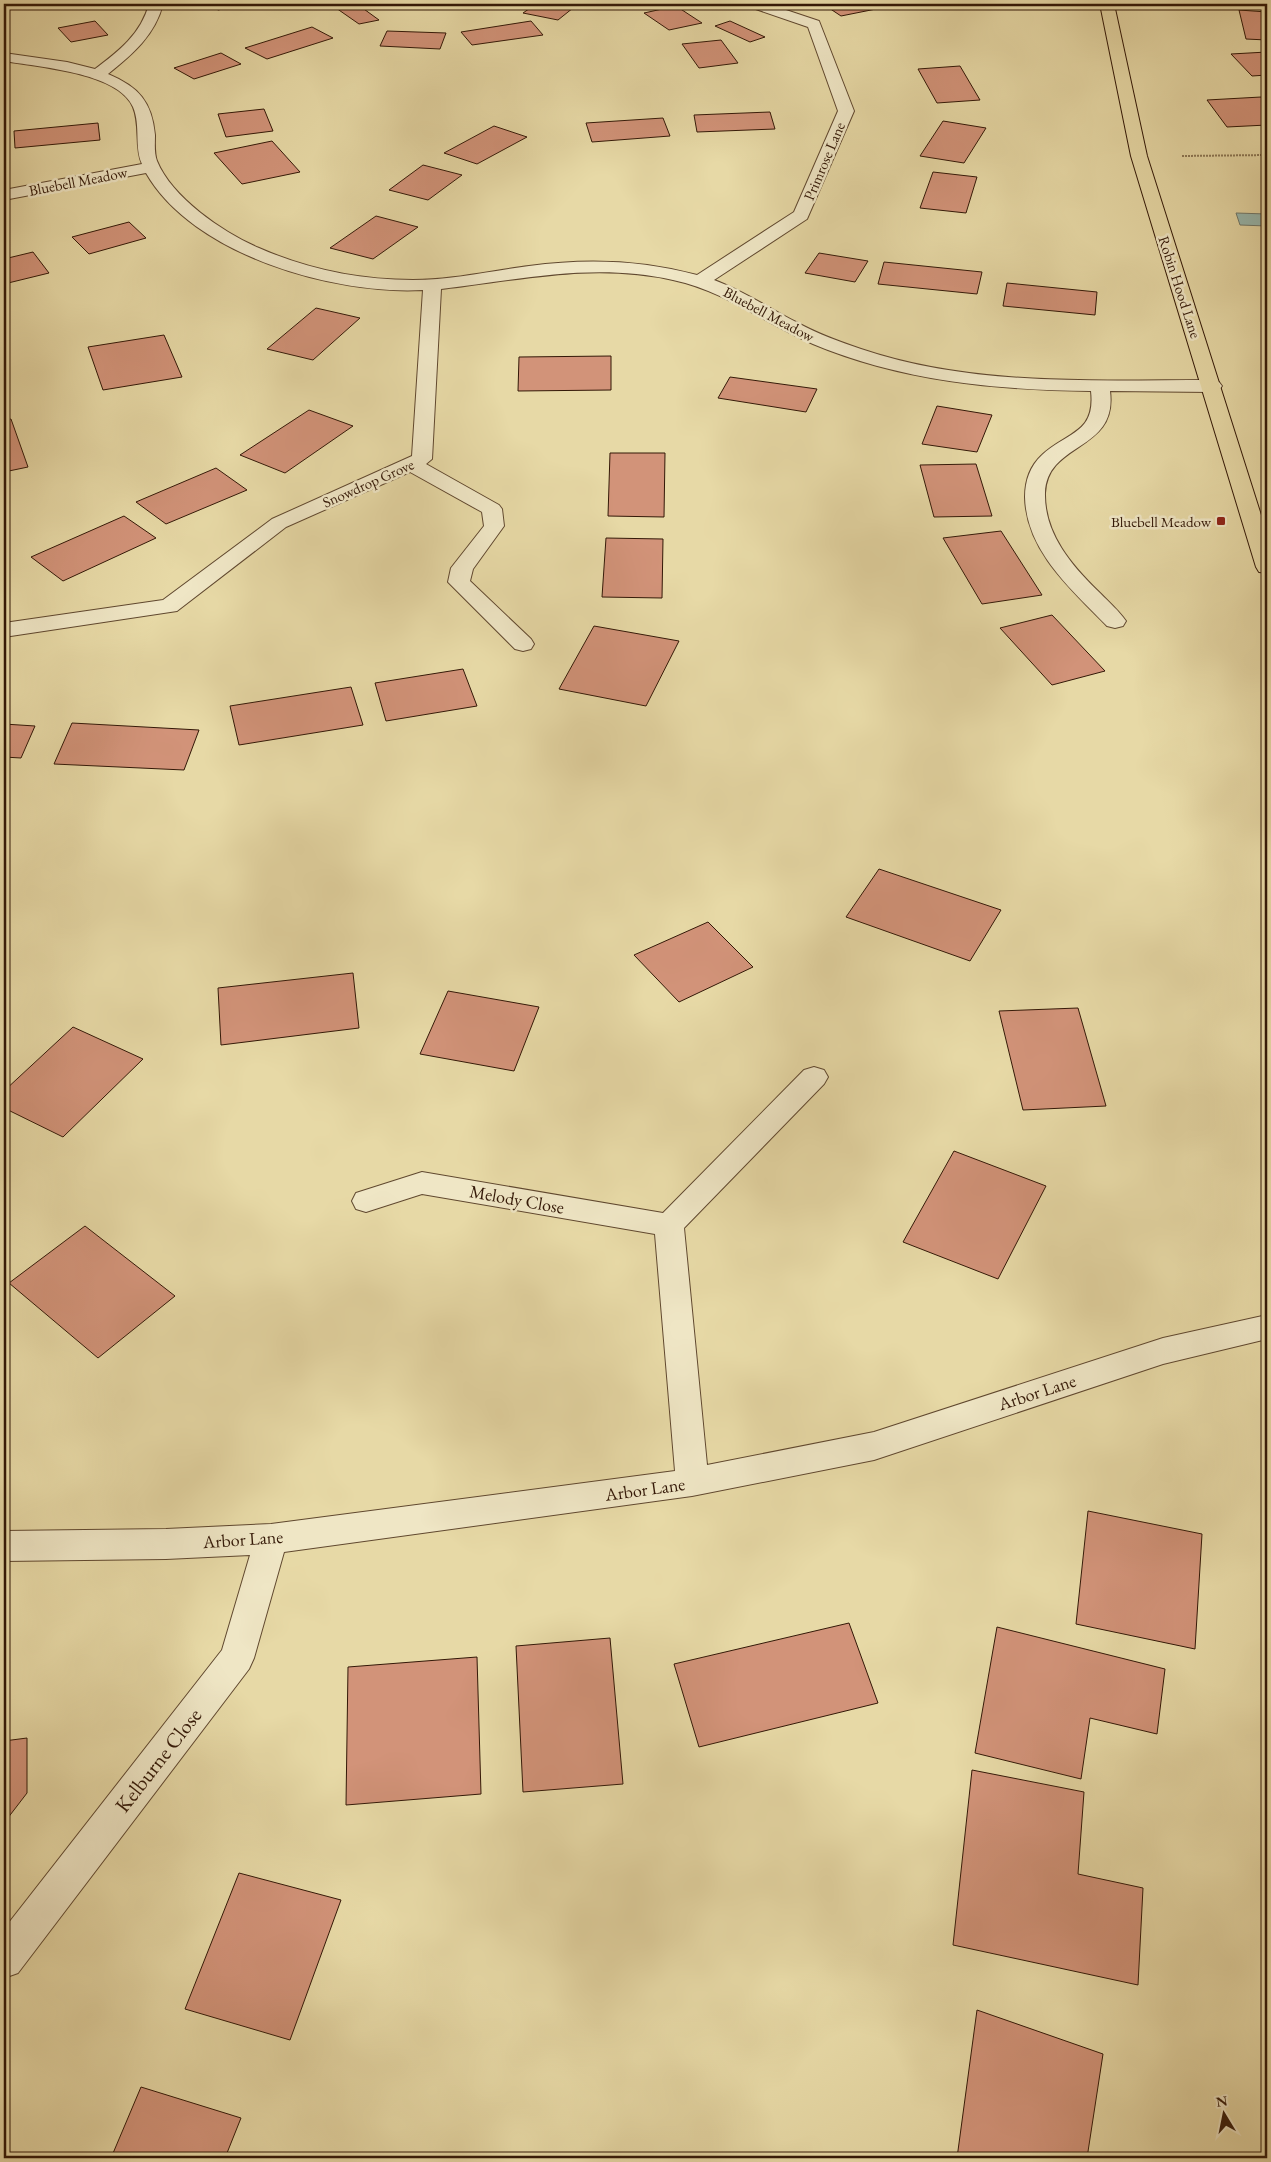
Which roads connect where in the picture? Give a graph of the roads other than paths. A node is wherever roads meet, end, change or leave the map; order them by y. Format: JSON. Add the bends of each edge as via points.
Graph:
{"nodes":[{"id":1,"x":156,"y":4,"type":"edge"},
{"id":2,"x":388,"y":4,"type":"edge"},
{"id":3,"x":397,"y":4,"type":"edge"},
{"id":4,"x":756,"y":4,"type":"edge"},
{"id":5,"x":1107,"y":4,"type":"edge"},
{"id":6,"x":4,"y":57,"type":"edge"},
{"id":7,"x":98,"y":74,"type":"junction"},
{"id":8,"x":151,"y":167,"type":"junction"},
{"id":9,"x":4,"y":195,"type":"edge"},
{"id":10,"x":700,"y":281,"type":"junction"},
{"id":11,"x":432,"y":284,"type":"junction"},
{"id":12,"x":1100,"y":385,"type":"junction"},
{"id":13,"x":1212,"y":386,"type":"junction"},
{"id":14,"x":411,"y":464,"type":"junction"},
{"id":15,"x":1267,"y":567,"type":"edge"},
{"id":16,"x":1115,"y":621,"type":"dead end"},
{"id":17,"x":4,"y":630,"type":"edge"},
{"id":18,"x":522,"y":644,"type":"dead end"},
{"id":19,"x":814,"y":1077,"type":"dead end"},
{"id":20,"x":366,"y":1201,"type":"dead end"},
{"id":21,"x":669,"y":1225,"type":"junction"},
{"id":22,"x":1267,"y":1327,"type":"edge"},
{"id":23,"x":692,"y":1482,"type":"junction"},
{"id":24,"x":271,"y":1539,"type":"junction"},
{"id":25,"x":4,"y":1546,"type":"edge"},
{"id":26,"x":4,"y":1959,"type":"edge"}],
"edges":[{"from":1,"to":7,"type":"street","via":[[153,17],[133,47]]},
{"from":2,"to":3,"type":"street"},
{"from":4,"to":10,"type":"street","name":"Primrose Lane","via":[[814,24],[846,111],[801,214]]},
{"from":5,"to":13,"type":"main road","name":"Robin Hood Lane","via":[[1139,156]]},
{"from":6,"to":7,"type":"street","name":"Bluebell Meadow"},
{"from":7,"to":8,"type":"street","name":"Bluebell Meadow","via":[[129,90],[142,107],[147,158]]},
{"from":8,"to":9,"type":"street","name":"Bluebell Meadow"},
{"from":8,"to":11,"type":"street","name":"Bluebell Meadow","via":[[170,193],[209,226],[252,252],[332,277]]},
{"from":10,"to":11,"type":"street","name":"Bluebell Meadow","via":[[622,267],[589,266],[511,272]]},
{"from":10,"to":12,"type":"street","name":"Bluebell Meadow","via":[[742,298],[826,343],[904,367],[976,379]]},
{"from":11,"to":14,"type":"street","name":"Snowdrop Grove","via":[[422,459]]},
{"from":12,"to":13,"type":"street","name":"Bluebell Meadow"},
{"from":12,"to":16,"type":"street","via":[[1102,412],[1093,428],[1049,459],[1036,476],[1033,504],[1037,522],[1068,574]]},
{"from":13,"to":15,"type":"main road","name":"Robin Hood Lane"},
{"from":14,"to":17,"type":"street","name":"Snowdrop Grove","via":[[279,523],[169,606]]},
{"from":14,"to":18,"type":"street","via":[[492,509],[494,526],[462,568],[459,582]]},
{"from":19,"to":21,"type":"street"},
{"from":20,"to":21,"type":"street","name":"Melody Close","via":[[422,1183]]},
{"from":21,"to":23,"type":"street"},
{"from":22,"to":23,"type":"street","name":"Arbor Lane","via":[[1163,1351],[874,1446]]},
{"from":23,"to":24,"type":"street","name":"Arbor Lane"},
{"from":24,"to":25,"type":"street","name":"Arbor Lane"},
{"from":24,"to":26,"type":"street","name":"Kelburne Close","via":[[237,1658]]}]}
